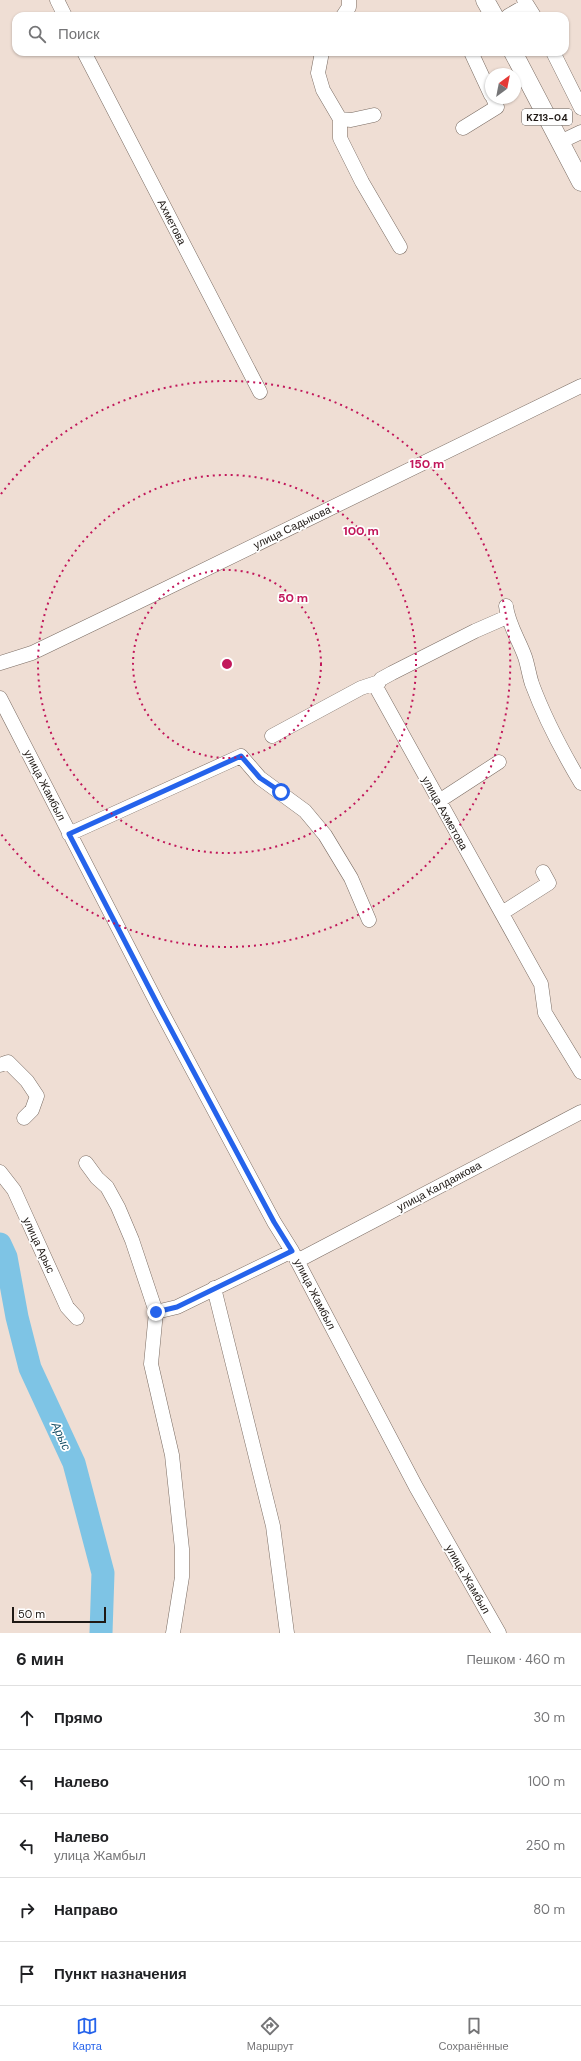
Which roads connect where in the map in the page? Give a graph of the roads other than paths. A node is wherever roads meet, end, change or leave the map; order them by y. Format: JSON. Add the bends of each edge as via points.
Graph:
{"nodes":[{"id":1,"x":57,"y":0,"type":"edge"},
{"id":2,"x":349,"y":0,"type":"edge"},
{"id":3,"x":528,"y":7,"type":"edge"},
{"id":4,"x":63,"y":12,"type":"edge"},
{"id":5,"x":346,"y":12,"type":"edge"},
{"id":6,"x":494,"y":12,"type":"edge"},
{"id":7,"x":86,"y":56,"type":"edge"},
{"id":8,"x":321,"y":56,"type":"edge"},
{"id":9,"x":473,"y":56,"type":"edge"},
{"id":10,"x":515,"y":56,"type":"edge"},
{"id":11,"x":555,"y":56,"type":"edge"},
{"id":12,"x":485,"y":82,"type":"edge"},
{"id":13,"x":496,"y":104,"type":"edge"},
{"id":14,"x":581,"y":108,"type":"edge"},
{"id":15,"x":374,"y":115,"type":"dead end"},
{"id":16,"x":340,"y":119,"type":"junction"},
{"id":17,"x":463,"y":128,"type":"dead end"},
{"id":18,"x":581,"y":132,"type":"edge"},
{"id":19,"x":560,"y":142,"type":"junction"},
{"id":20,"x":581,"y":182,"type":"edge"},
{"id":21,"x":400,"y":246,"type":"dead end"},
{"id":22,"x":581,"y":386,"type":"edge"},
{"id":23,"x":260,"y":392,"type":"dead end"},
{"id":24,"x":0,"y":663,"type":"edge"},
{"id":25,"x":380,"y":682,"type":"junction"},
{"id":26,"x":0,"y":698,"type":"edge"},
{"id":27,"x":272,"y":736,"type":"dead end"},
{"id":28,"x":499,"y":762,"type":"dead end"},
{"id":29,"x":581,"y":783,"type":"edge"},
{"id":30,"x":439,"y":801,"type":"junction"},
{"id":31,"x":69,"y":834,"type":"junction"},
{"id":32,"x":543,"y":872,"type":"dead end"},
{"id":33,"x":502,"y":913,"type":"junction"},
{"id":34,"x":368,"y":920,"type":"dead end"},
{"id":35,"x":0,"y":1065,"type":"edge"},
{"id":36,"x":581,"y":1072,"type":"edge"},
{"id":37,"x":581,"y":1112,"type":"edge"},
{"id":38,"x":24,"y":1118,"type":"dead end"},
{"id":39,"x":86,"y":1163,"type":"dead end"},
{"id":40,"x":0,"y":1172,"type":"edge"},
{"id":41,"x":295,"y":1256,"type":"junction"},
{"id":42,"x":214,"y":1288,"type":"junction"},
{"id":43,"x":156,"y":1312,"type":"junction"},
{"id":44,"x":77,"y":1318,"type":"dead end"},
{"id":45,"x":173,"y":1633,"type":"edge"},
{"id":46,"x":287,"y":1633,"type":"edge"},
{"id":47,"x":499,"y":1633,"type":"edge"}],
"edges":[{"from":1,"to":4,"type":"street"},
{"from":2,"to":5,"type":"street"},
{"from":3,"to":6,"type":"street"},
{"from":7,"to":23,"type":"street","name":"Ахметова"},
{"from":8,"to":16,"type":"street","via":[[318,73],[322,90]]},
{"from":9,"to":12,"type":"street"},
{"from":10,"to":19,"type":"main road","number":"KZ13-04"},
{"from":11,"to":14,"type":"street"},
{"from":13,"to":17,"type":"street","via":[[497,107]]},
{"from":15,"to":16,"type":"street","via":[[352,120]]},
{"from":16,"to":21,"type":"street","via":[[340,138],[348,158]]},
{"from":18,"to":19,"type":"street"},
{"from":19,"to":20,"type":"main road","number":"KZ13-04"},
{"from":22,"to":24,"type":"street","name":"улица Садыкова","via":[[32,653]]},
{"from":25,"to":27,"type":"street","via":[[361,688]]},
{"from":25,"to":29,"type":"street","via":[[392,673],[507,611],[542,710]]},
{"from":25,"to":30,"type":"street","name":"улица Ахметова","via":[[376,687]]},
{"from":26,"to":31,"type":"street","name":"улица Жамбыл"},
{"from":28,"to":30,"type":"street"},
{"from":30,"to":33,"type":"street","name":"улица Ахметова"},
{"from":31,"to":34,"type":"street","via":[[241,756],[260,778],[305,811],[325,835],[351,878]]},
{"from":31,"to":41,"type":"street","name":"улица Жамбыл","via":[[274,1222]]},
{"from":32,"to":33,"type":"street","via":[[549,883]]},
{"from":33,"to":36,"type":"street","name":"улица Ахметова","via":[[541,984],[545,1013]]},
{"from":35,"to":38,"type":"street","via":[[8,1062],[27,1081],[36,1096],[32,1110]]},
{"from":37,"to":41,"type":"street","name":"улица Калдаякова"},
{"from":39,"to":43,"type":"street","via":[[96,1178],[107,1187],[118,1207]]},
{"from":40,"to":44,"type":"street","name":"улица Арыс","via":[[14,1190],[67,1307]]},
{"from":41,"to":42,"type":"street","name":"улица Калдаякова"},
{"from":41,"to":47,"type":"street","name":"улица Жамбыл","via":[[416,1488]]},
{"from":42,"to":43,"type":"street","name":"улица Калдаякова","via":[[177,1307]]},
{"from":42,"to":46,"type":"street","via":[[273,1526]]},
{"from":43,"to":45,"type":"street","via":[[151,1364],[172,1455],[182,1548],[182,1577]]}]}
